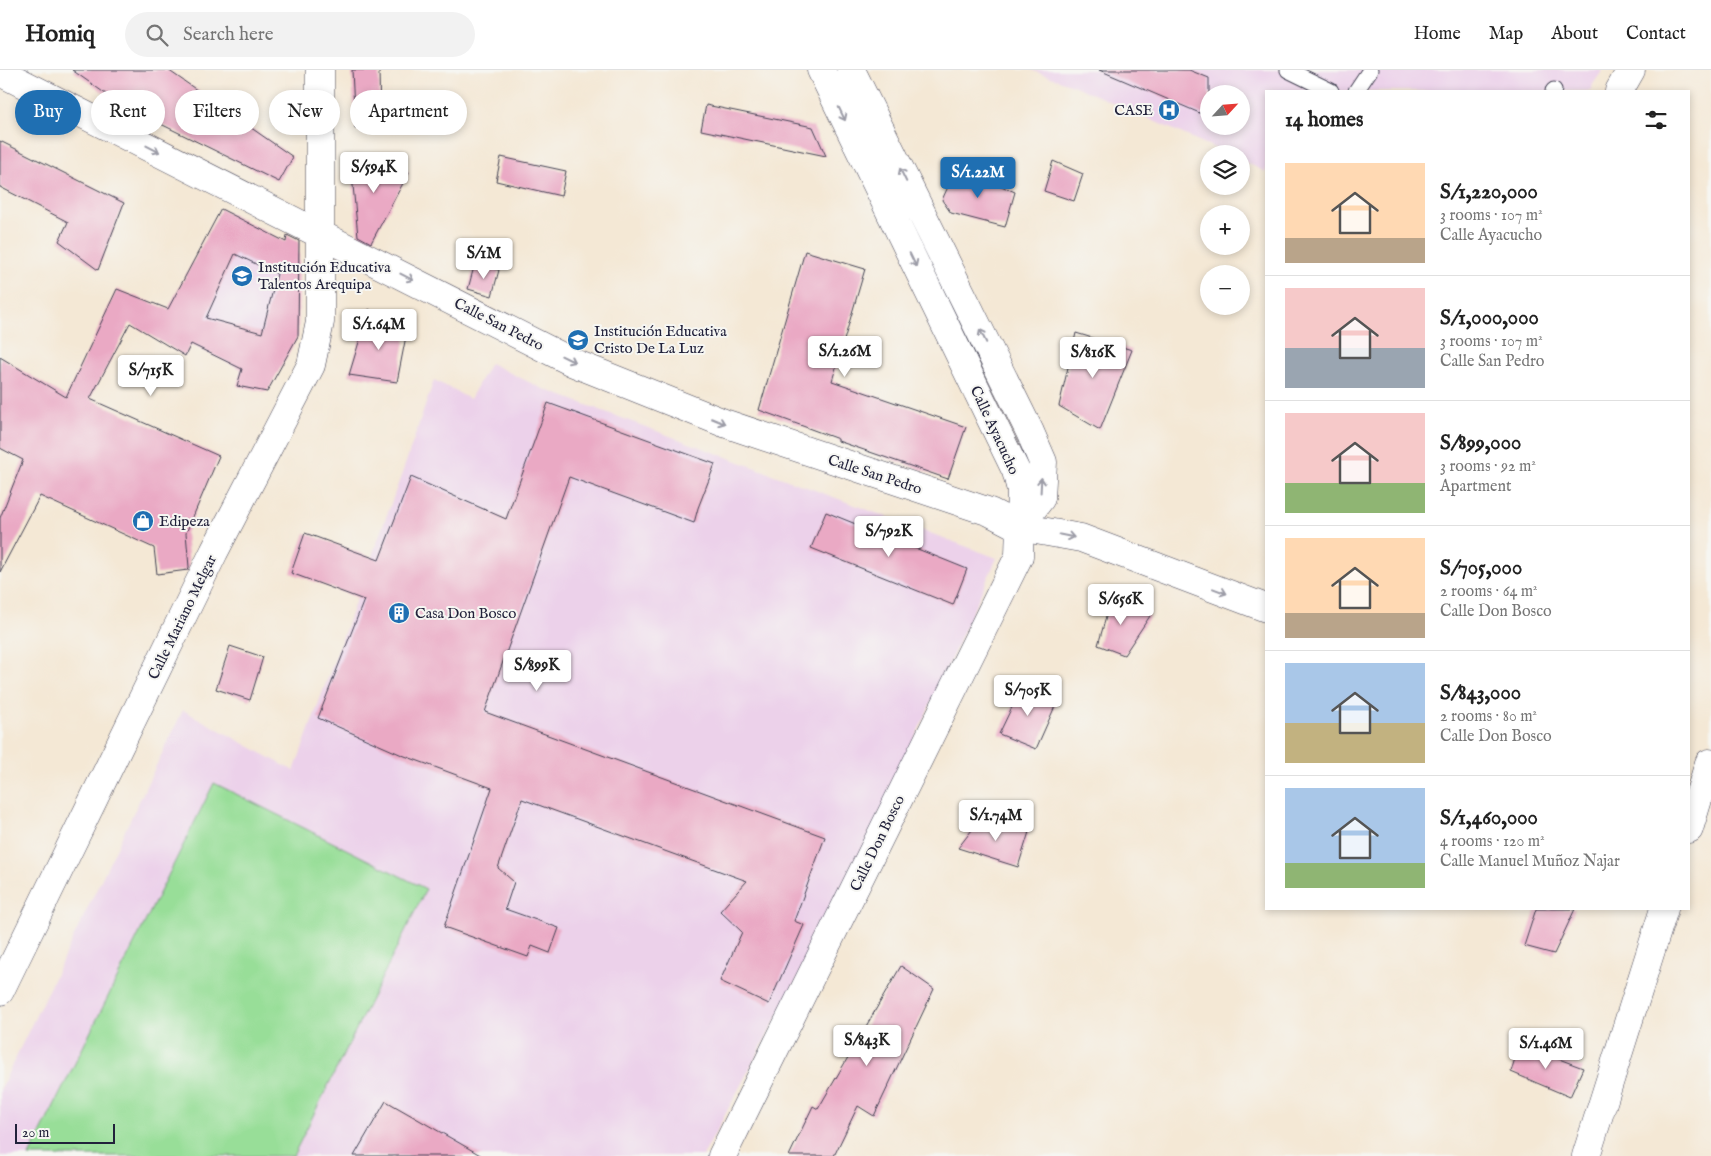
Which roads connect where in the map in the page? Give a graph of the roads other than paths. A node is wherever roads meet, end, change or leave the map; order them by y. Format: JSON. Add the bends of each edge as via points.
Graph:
{"nodes":[{"id":1,"x":320,"y":70,"type":"edge"},
{"id":2,"x":821,"y":70,"type":"edge"},
{"id":3,"x":851,"y":70,"type":"edge"},
{"id":4,"x":1288,"y":70,"type":"edge"},
{"id":5,"x":1370,"y":70,"type":"edge"},
{"id":6,"x":1631,"y":70,"type":"edge"},
{"id":7,"x":0,"y":72,"type":"edge"},
{"id":8,"x":1329,"y":90,"type":"edge"},
{"id":9,"x":1357,"y":90,"type":"edge"},
{"id":10,"x":1620,"y":90,"type":"edge"},
{"id":11,"x":321,"y":233,"type":"junction"},
{"id":12,"x":1019,"y":526,"type":"junction"},
{"id":13,"x":1265,"y":608,"type":"edge"},
{"id":14,"x":1703,"y":761,"type":"edge"},
{"id":15,"x":1690,"y":824,"type":"edge"},
{"id":16,"x":1664,"y":910,"type":"edge"},
{"id":17,"x":0,"y":991,"type":"edge"},
{"id":18,"x":722,"y":1156,"type":"edge"},
{"id":19,"x":1586,"y":1156,"type":"edge"}],
"edges":[{"from":1,"to":11,"type":"street","name":"Calle Mariano Melgar"},
{"from":2,"to":12,"type":"street","name":"Calle Ayacucho","one_way":true,"via":[[1016,471],[1021,490]]},
{"from":12,"to":3,"type":"street","name":"Calle Ayacucho","one_way":true,"via":[[1041,498],[1043,462]]},
{"from":4,"to":8,"type":"lane"},
{"from":5,"to":9,"type":"lane"},
{"from":6,"to":10,"type":"street"},
{"from":7,"to":11,"type":"street","name":"Calle San Pedro","one_way":true},
{"from":11,"to":12,"type":"street","name":"Calle San Pedro","one_way":true,"via":[[574,363],[724,424],[990,512]]},
{"from":11,"to":17,"type":"street","name":"Calle Mariano Melgar","via":[[320,322],[311,365],[214,552]]},
{"from":12,"to":13,"type":"street","name":"Calle San Pedro","one_way":true,"via":[[1081,538]]},
{"from":12,"to":18,"type":"street","name":"Calle Don Bosco","via":[[1019,556]]},
{"from":14,"to":15,"type":"street"},
{"from":16,"to":19,"type":"street"}]}
